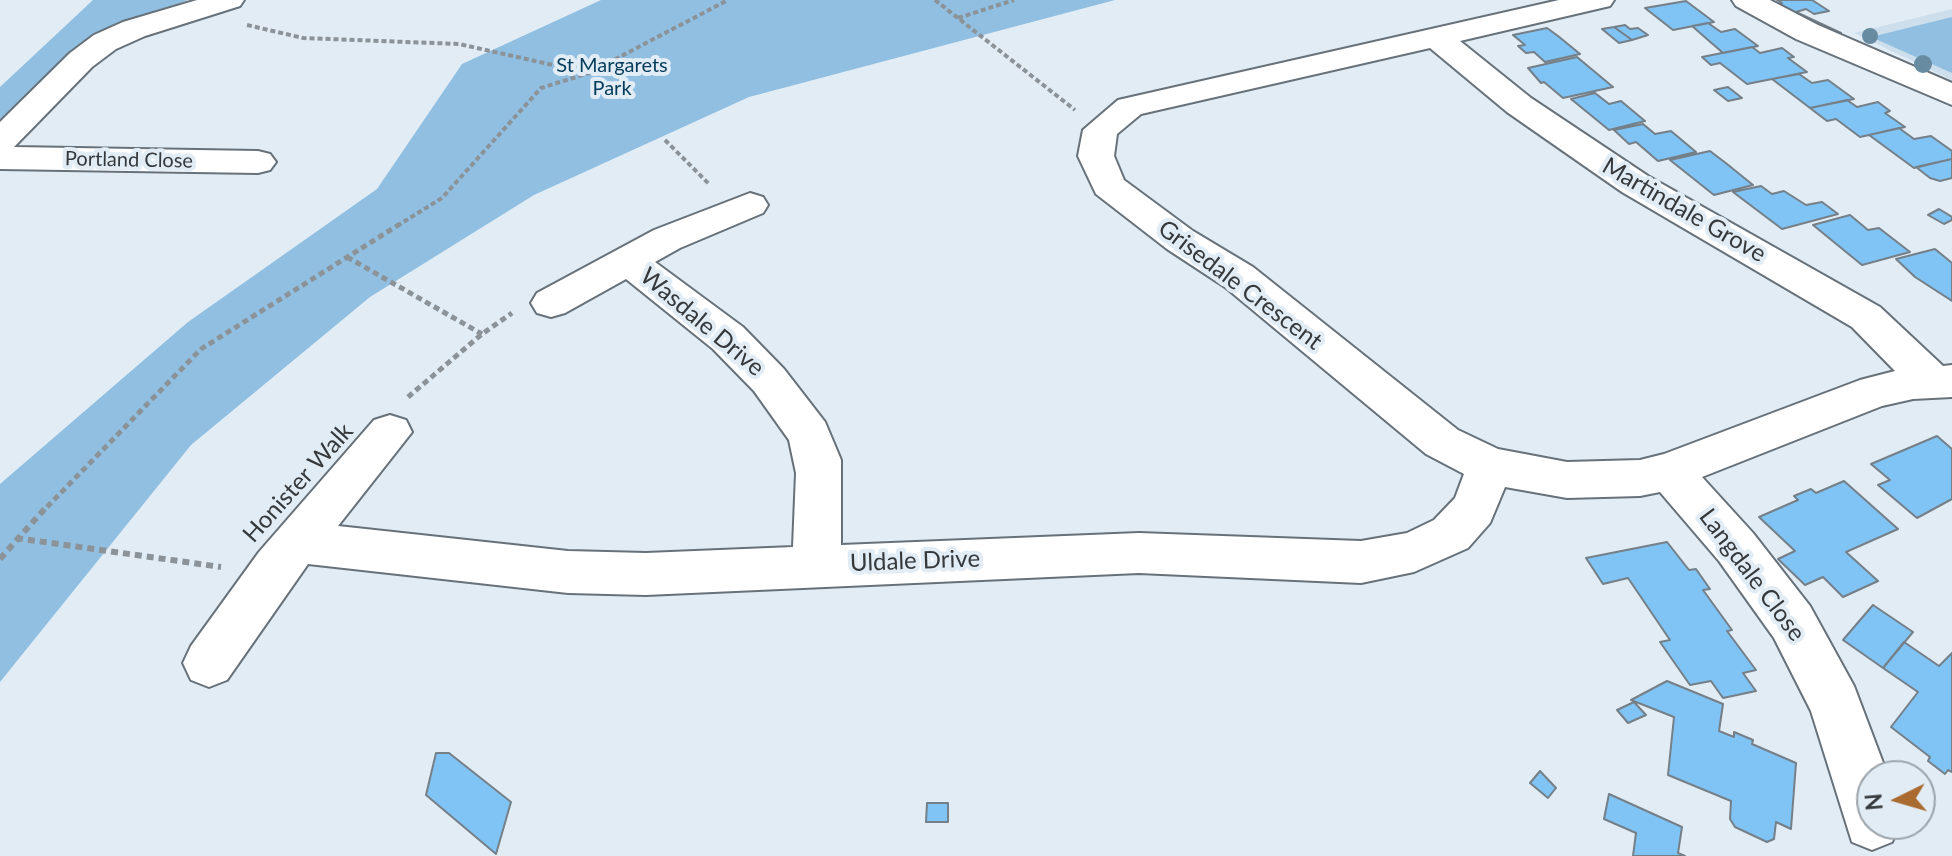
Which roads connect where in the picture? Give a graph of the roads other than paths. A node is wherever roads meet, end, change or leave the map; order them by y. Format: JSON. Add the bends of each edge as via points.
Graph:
{"nodes":[{"id":1,"x":1599,"y":0,"type":"edge"},
{"id":2,"x":1747,"y":0,"type":"edge"},
{"id":3,"x":214,"y":4,"type":"edge"},
{"id":4,"x":1436,"y":37,"type":"junction"},
{"id":5,"x":1952,"y":95,"type":"edge"},
{"id":6,"x":0,"y":142,"type":"edge"},
{"id":7,"x":0,"y":158,"type":"edge"},
{"id":8,"x":258,"y":161,"type":"dead end"},
{"id":9,"x":733,"y":198,"type":"road end"},
{"id":10,"x":627,"y":260,"type":"junction"},
{"id":11,"x":536,"y":305,"type":"road end"},
{"id":12,"x":1942,"y":381,"type":"edge"},
{"id":13,"x":394,"y":418,"type":"road end"},
{"id":14,"x":1490,"y":466,"type":"junction"},
{"id":15,"x":1669,"y":471,"type":"junction"},
{"id":16,"x":296,"y":542,"type":"junction"},
{"id":17,"x":816,"y":565,"type":"junction"},
{"id":18,"x":209,"y":663,"type":"dead end"},
{"id":19,"x":1856,"y":762,"type":"edge"}],
"edges":[{"from":1,"to":4,"type":"street","name":"Grisedale Crescent"},
{"from":2,"to":5,"type":"street"},
{"from":3,"to":6,"type":"street","via":[[105,42]]},
{"from":4,"to":12,"type":"street","name":"Martindale Grove","via":[[1519,105],[1635,184],[1866,317]]},
{"from":4,"to":14,"type":"street","name":"Grisedale Crescent","via":[[1130,107],[1100,130],[1096,156],[1109,186],[1239,277],[1442,442]]},
{"from":7,"to":8,"type":"street","name":"Portland Close"},
{"from":9,"to":10,"type":"street"},
{"from":10,"to":11,"type":"street"},
{"from":10,"to":17,"type":"street","name":"Wasdale Drive","via":[[728,338],[787,400],[809,434],[819,473]]},
{"from":12,"to":15,"type":"street","name":"Grisedale Crescent","via":[[1893,386],[1857,397]]},
{"from":13,"to":16,"type":"street"},
{"from":14,"to":15,"type":"street","name":"Grisedale Crescent","via":[[1567,480],[1640,478]]},
{"from":14,"to":17,"type":"street","name":"Uldale Drive","via":[[1474,509],[1451,534],[1385,560],[1139,553]]},
{"from":15,"to":19,"type":"street","name":"Langdale Close","via":[[1736,547],[1798,632],[1835,704]]},
{"from":16,"to":17,"type":"street","name":"Uldale Drive","via":[[568,572],[690,574]]},
{"from":16,"to":18,"type":"street"}]}
